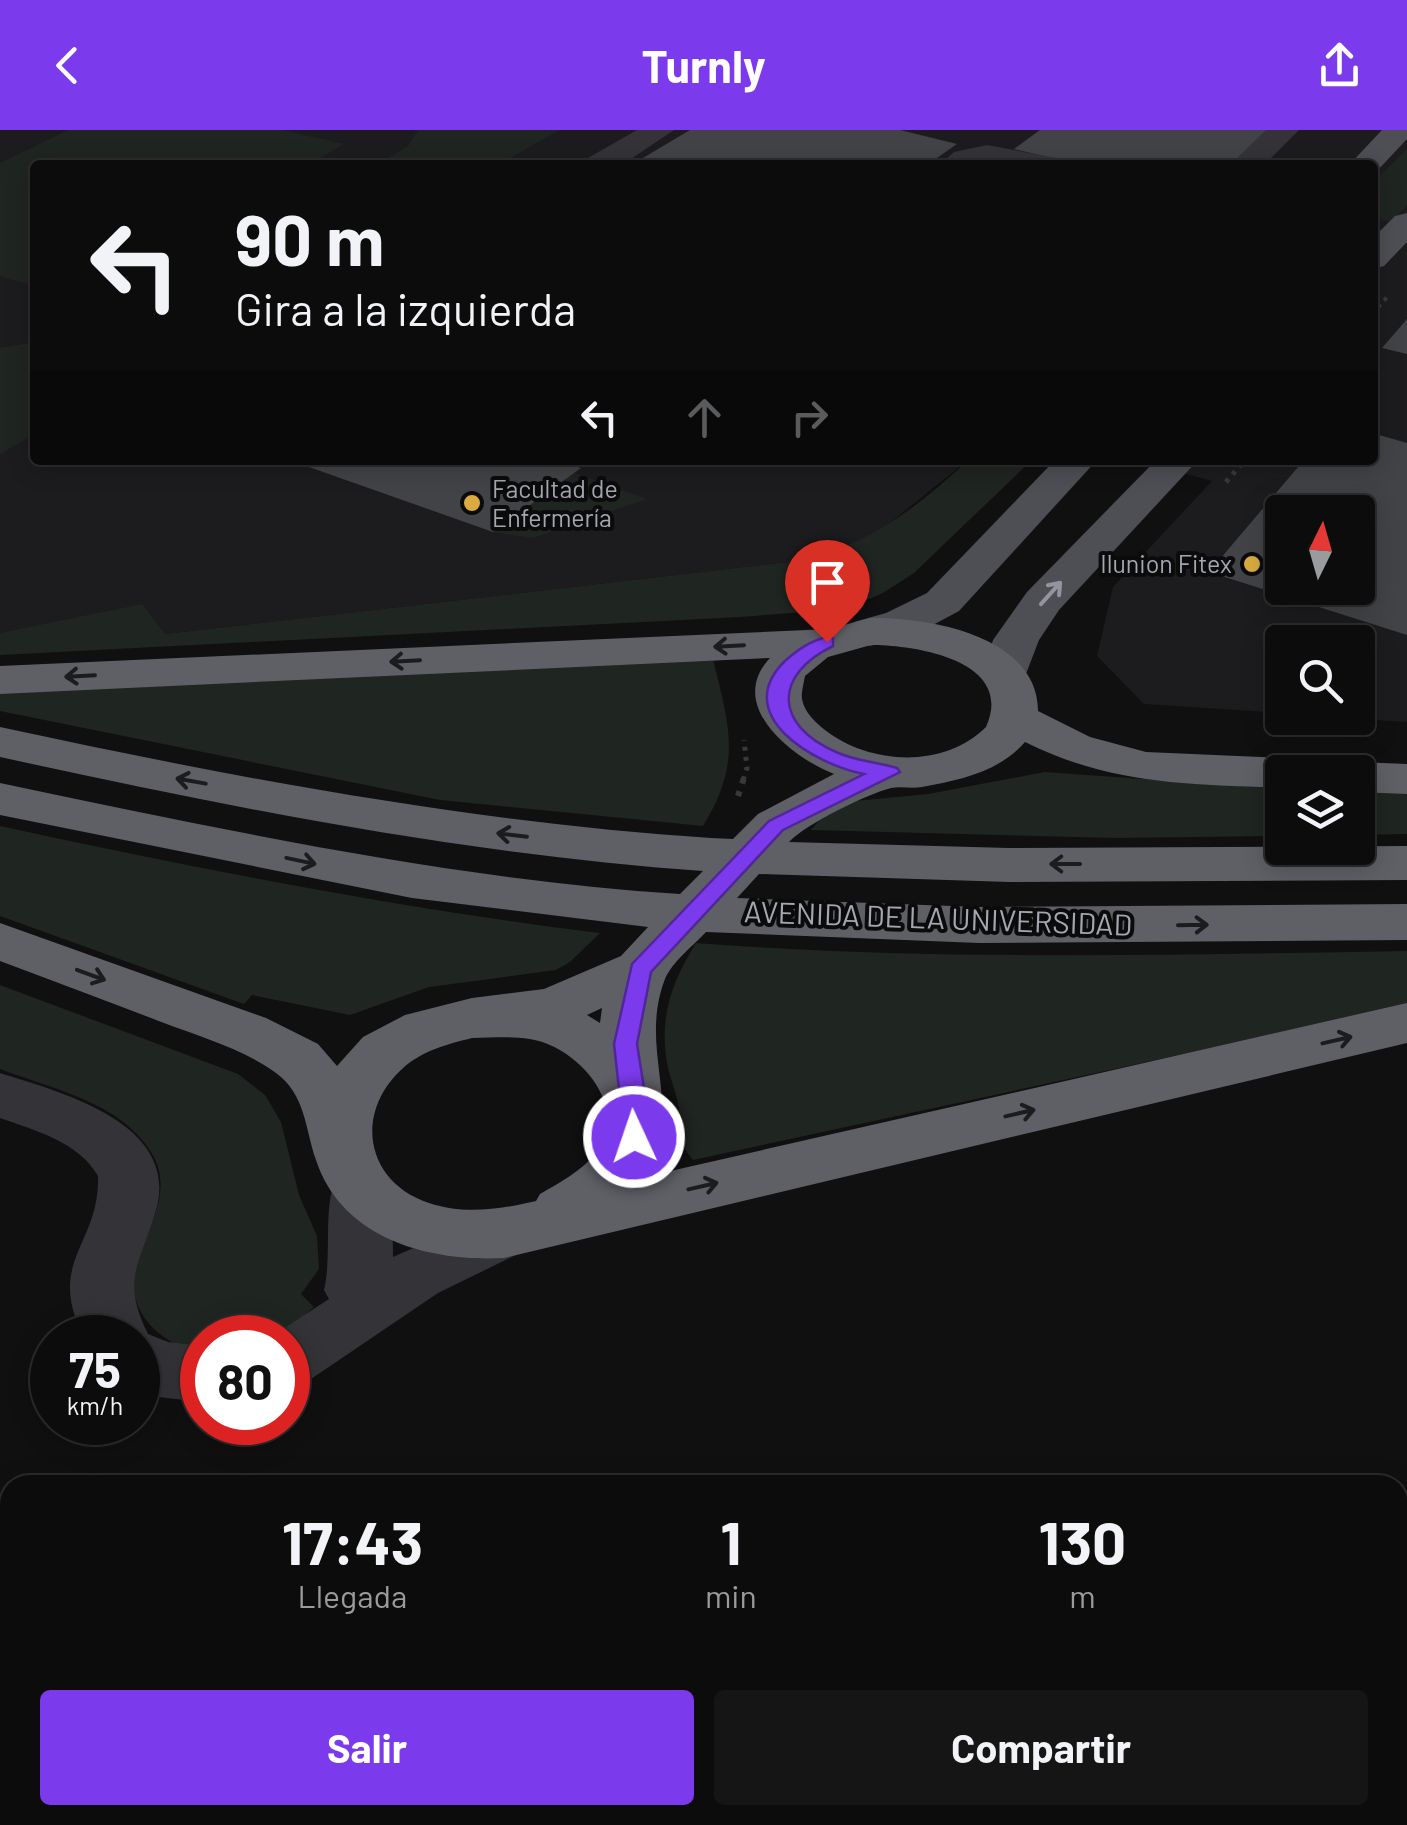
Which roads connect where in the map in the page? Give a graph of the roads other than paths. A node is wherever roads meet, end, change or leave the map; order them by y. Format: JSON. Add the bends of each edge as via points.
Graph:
{"nodes":[{"id":1,"x":659,"y":130,"type":"edge"},
{"id":2,"x":1284,"y":130,"type":"edge"},
{"id":3,"x":1399,"y":130,"type":"edge"},
{"id":4,"x":608,"y":160,"type":"edge"},
{"id":5,"x":962,"y":160,"type":"edge"},
{"id":6,"x":1024,"y":160,"type":"edge"},
{"id":7,"x":1251,"y":160,"type":"edge"},
{"id":8,"x":1370,"y":160,"type":"edge"},
{"id":9,"x":1407,"y":223,"type":"edge"},
{"id":10,"x":1378,"y":253,"type":"edge"},
{"id":11,"x":1072,"y":465,"type":"edge"},
{"id":12,"x":1173,"y":465,"type":"edge"},
{"id":13,"x":849,"y":637,"type":"junction"},
{"id":14,"x":0,"y":680,"type":"edge"},
{"id":15,"x":1010,"y":698,"type":"junction"},
{"id":16,"x":796,"y":736,"type":"junction"},
{"id":17,"x":0,"y":742,"type":"edge"},
{"id":18,"x":890,"y":772,"type":"junction"},
{"id":19,"x":1265,"y":773,"type":"edge"},
{"id":20,"x":1375,"y":778,"type":"edge"},
{"id":21,"x":1407,"y":779,"type":"edge"},
{"id":22,"x":0,"y":799,"type":"edge"},
{"id":23,"x":776,"y":826,"type":"junction"},
{"id":24,"x":1407,"y":863,"type":"edge"},
{"id":25,"x":1407,"y":922,"type":"edge"},
{"id":26,"x":0,"y":941,"type":"edge"},
{"id":27,"x":640,"y":970,"type":"junction"},
{"id":28,"x":476,"y":1017,"type":"junction"},
{"id":29,"x":1407,"y":1024,"type":"edge"},
{"id":30,"x":631,"y":1091,"type":"junction"},
{"id":31,"x":0,"y":1095,"type":"edge"},
{"id":32,"x":351,"y":1160,"type":"junction"},
{"id":33,"x":522,"y":1228,"type":"junction"},
{"id":34,"x":365,"y":1306,"type":"junction"},
{"id":35,"x":107,"y":1315,"type":"edge"},
{"id":36,"x":310,"y":1345,"type":"edge"}],
"edges":[{"from":1,"to":4,"type":"street"},
{"from":2,"to":7,"type":"street"},
{"from":3,"to":8,"type":"main road"},
{"from":5,"to":6,"type":"street","via":[[997,154]]},
{"from":9,"to":10,"type":"main road"},
{"from":11,"to":13,"type":"main road","via":[[943,602],[902,623]]},
{"from":15,"to":12,"type":"main road","one_way":true,"via":[[1016,640],[1043,601]]},
{"from":13,"to":14,"type":"highway","one_way":true},
{"from":13,"to":15,"type":"highway","via":[[905,632],[949,641],[986,659]]},
{"from":13,"to":16,"type":"highway","via":[[791,665],[779,686],[778,708]]},
{"from":15,"to":18,"type":"highway","via":[[1004,738],[972,760],[940,770]]},
{"from":15,"to":19,"type":"highway","via":[[1086,752],[1145,768]]},
{"from":16,"to":18,"type":"highway","via":[[836,760]]},
{"from":16,"to":23,"type":"highway"},
{"from":24,"to":17,"type":"highway","name":"AVENIDA DE LA UNIVERSIDAD","one_way":true,"via":[[866,864],[608,848],[419,823]]},
{"from":18,"to":23,"type":"highway"},
{"from":20,"to":21,"type":"highway"},
{"from":22,"to":25,"type":"highway","name":"AVENIDA DE LA UNIVERSIDAD","one_way":true,"via":[[361,874],[554,900],[816,920],[1084,926]]},
{"from":23,"to":27,"type":"highway"},
{"from":26,"to":32,"type":"highway","one_way":true,"via":[[246,1032],[298,1059],[327,1093]]},
{"from":27,"to":28,"type":"highway","via":[[552,1008]]},
{"from":27,"to":30,"type":"highway","via":[[626,1044]]},
{"from":28,"to":30,"type":"highway","via":[[520,1016],[574,1031],[614,1061]]},
{"from":28,"to":32,"type":"highway","via":[[418,1033],[381,1056],[348,1097]]},
{"from":33,"to":29,"type":"highway","one_way":true},
{"from":30,"to":33,"type":"highway","via":[[634,1137],[618,1170],[599,1190]]},
{"from":31,"to":35,"type":"street","via":[[103,1140],[120,1162],[130,1192],[100,1278]]},
{"from":32,"to":33,"type":"highway","via":[[384,1208],[414,1224],[467,1234]]},
{"from":32,"to":34,"type":"street","via":[[362,1262],[356,1290]]},
{"from":33,"to":34,"type":"street","via":[[416,1275]]},
{"from":34,"to":36,"type":"street"}]}
